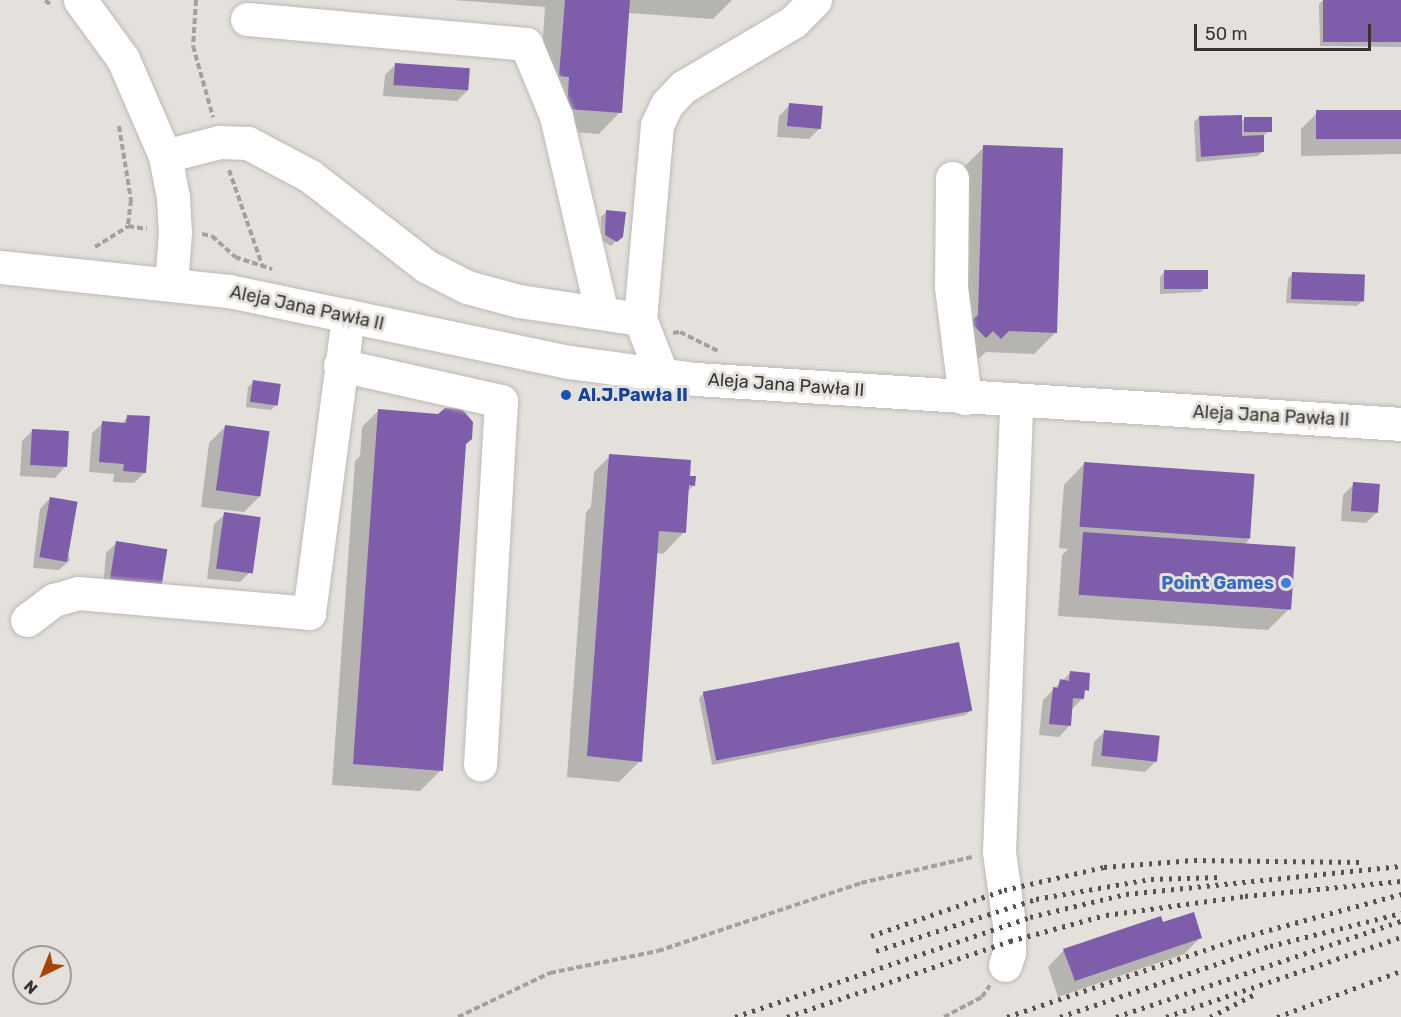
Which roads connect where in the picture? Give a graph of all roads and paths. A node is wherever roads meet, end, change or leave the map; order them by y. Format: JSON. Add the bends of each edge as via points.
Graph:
{"nodes":[{"id":1,"x":45,"y":0,"type":"edge"},
{"id":2,"x":196,"y":0,"type":"edge"},
{"id":3,"x":815,"y":0,"type":"edge"},
{"id":4,"x":67,"y":4,"type":"edge"},
{"id":5,"x":247,"y":19,"type":"dead end"},
{"id":6,"x":118,"y":121,"type":"dead end"},
{"id":7,"x":219,"y":142,"type":"junction"},
{"id":8,"x":165,"y":156,"type":"junction"},
{"id":9,"x":952,"y":178,"type":"dead end"},
{"id":10,"x":128,"y":226,"type":"junction"},
{"id":11,"x":175,"y":231,"type":"junction"},
{"id":12,"x":86,"y":247,"type":"dead end"},
{"id":13,"x":262,"y":266,"type":"junction"},
{"id":14,"x":0,"y":267,"type":"edge"},
{"id":15,"x":284,"y":273,"type":"dead end"},
{"id":16,"x":171,"y":284,"type":"junction"},
{"id":17,"x":602,"y":313,"type":"junction"},
{"id":18,"x":348,"y":316,"type":"junction"},
{"id":19,"x":643,"y":327,"type":"junction"},
{"id":20,"x":730,"y":353,"type":"dead end"},
{"id":21,"x":340,"y":365,"type":"junction"},
{"id":22,"x":662,"y":375,"type":"junction"},
{"id":23,"x":965,"y":398,"type":"junction"},
{"id":24,"x":1016,"y":401,"type":"junction"},
{"id":25,"x":1401,"y":423,"type":"edge"},
{"id":26,"x":27,"y":620,"type":"dead end"},
{"id":27,"x":480,"y":764,"type":"dead end"},
{"id":28,"x":999,"y":852,"type":"junction"},
{"id":29,"x":1005,"y":965,"type":"joint"},
{"id":30,"x":458,"y":1017,"type":"edge"},
{"id":31,"x":944,"y":1017,"type":"edge"}],
"edges":[{"from":1,"to":4,"type":"path"},
{"from":2,"to":7,"type":"path","via":[[193,46]]},
{"from":3,"to":19,"type":"main road","via":[[793,22],[683,87],[667,104],[657,125]]},
{"from":4,"to":8,"type":"main road","via":[[123,59]]},
{"from":5,"to":17,"type":"main road","via":[[526,44],[556,116]]},
{"from":6,"to":10,"type":"path","via":[[131,200]]},
{"from":7,"to":8,"type":"main road"},
{"from":7,"to":13,"type":"path"},
{"from":7,"to":17,"type":"main road","via":[[248,143],[278,155],[426,266],[468,287],[519,301]]},
{"from":8,"to":11,"type":"main road"},
{"from":9,"to":23,"type":"main road","via":[[951,288]]},
{"from":10,"to":11,"type":"path"},
{"from":10,"to":12,"type":"path","via":[[98,248]]},
{"from":11,"to":13,"type":"path","via":[[212,236],[235,257]]},
{"from":11,"to":16,"type":"main road"},
{"from":13,"to":15,"type":"path"},
{"from":14,"to":16,"type":"main road","name":"Aleja Jana Pawła II"},
{"from":16,"to":18,"type":"main road","name":"Aleja Jana Pawła II","via":[[230,291]]},
{"from":17,"to":19,"type":"main road"},
{"from":18,"to":21,"type":"main road"},
{"from":18,"to":22,"type":"main road","name":"Aleja Jana Pawła II","via":[[570,362]]},
{"from":19,"to":20,"type":"path","via":[[680,333],[719,352]]},
{"from":19,"to":22,"type":"main road"},
{"from":21,"to":26,"type":"main road","via":[[309,613],[78,593],[54,600]]},
{"from":21,"to":27,"type":"main road","via":[[501,401]]},
{"from":22,"to":23,"type":"main road","name":"Aleja Jana Pawła II"},
{"from":23,"to":24,"type":"main road","name":"Aleja Jana Pawła II"},
{"from":24,"to":25,"type":"main road","name":"Aleja Jana Pawła II"},
{"from":24,"to":28,"type":"main road"},
{"from":28,"to":29,"type":"main road","via":[[1009,933]]},
{"from":28,"to":30,"type":"path","via":[[925,865],[726,925],[658,951],[550,973]]},
{"from":29,"to":31,"type":"path","via":[[982,997]]}]}
